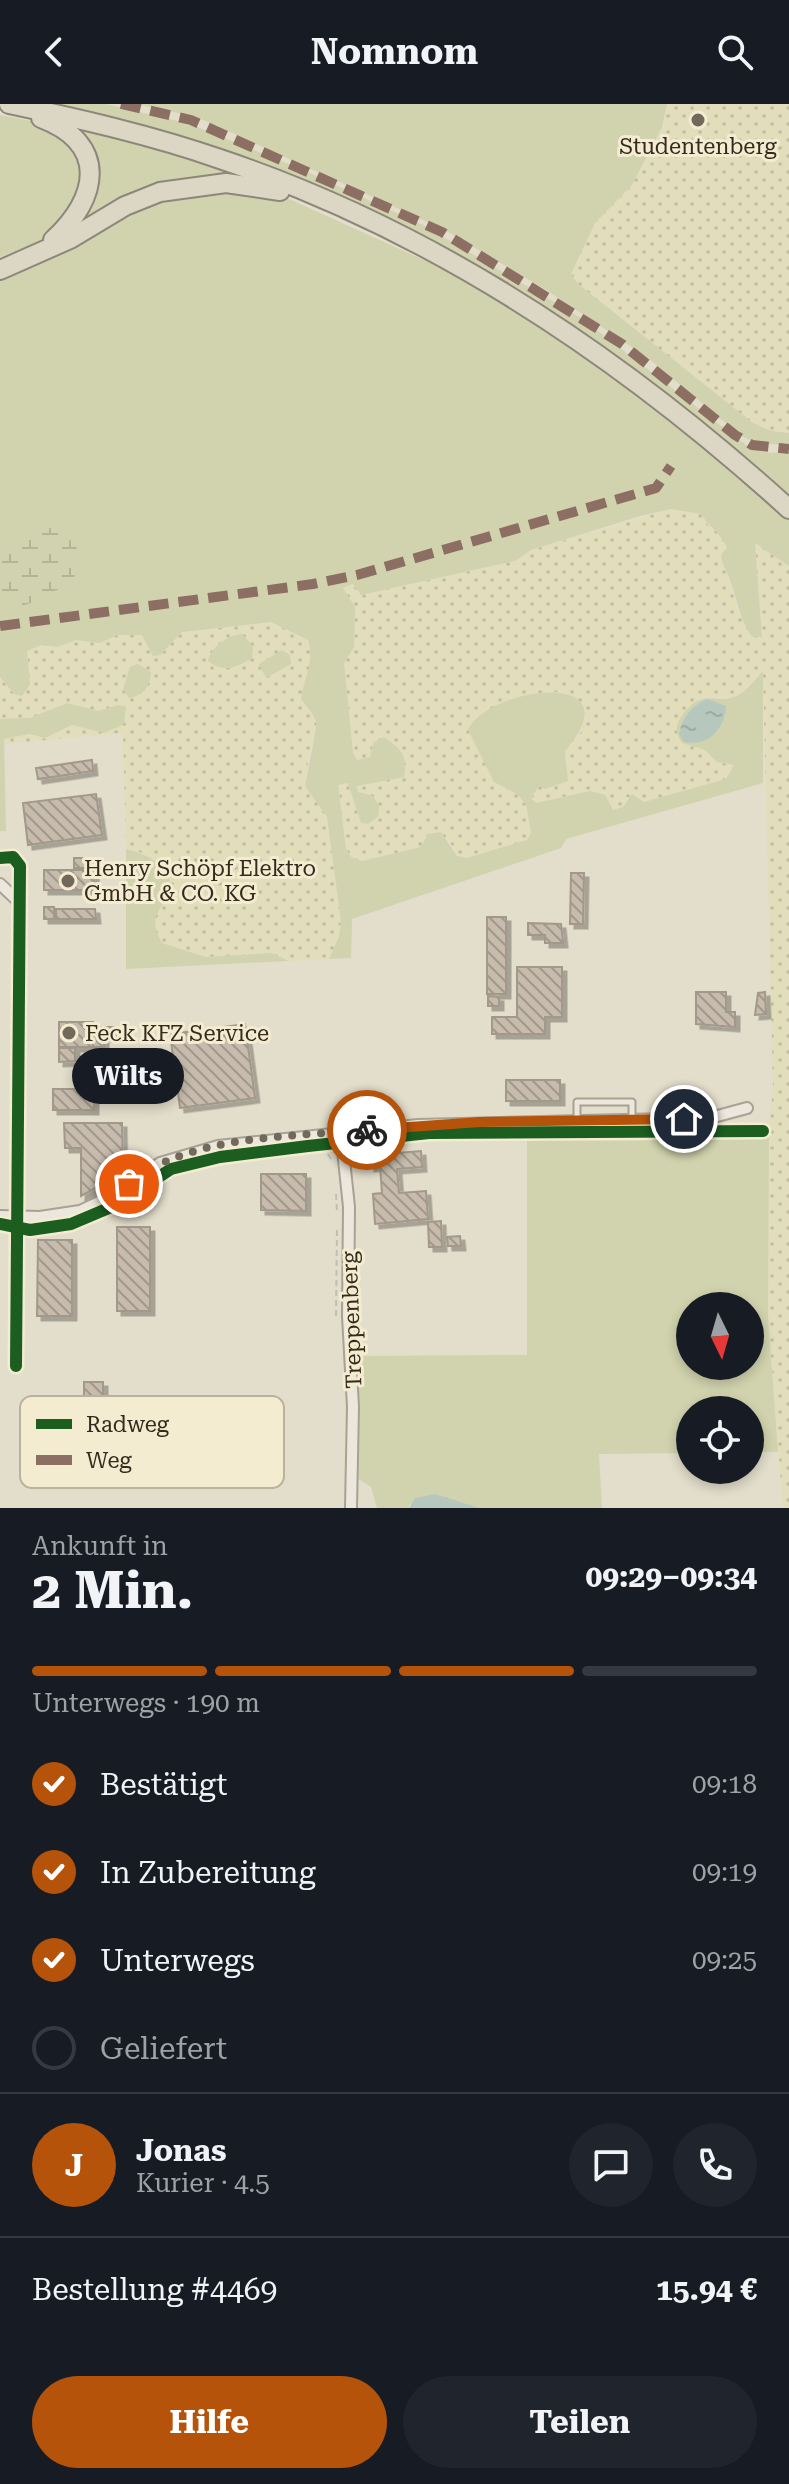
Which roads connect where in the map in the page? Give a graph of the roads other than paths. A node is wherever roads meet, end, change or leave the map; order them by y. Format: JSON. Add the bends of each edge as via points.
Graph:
{"nodes":[{"id":1,"x":7,"y":104,"type":"edge"},
{"id":2,"x":341,"y":207,"type":"junction"},
{"id":3,"x":30,"y":256,"type":"junction"},
{"id":4,"x":0,"y":264,"type":"edge"},
{"id":5,"x":0,"y":270,"type":"edge"},
{"id":6,"x":789,"y":509,"type":"edge"},
{"id":7,"x":0,"y":858,"type":"edge"},
{"id":8,"x":0,"y":884,"type":"edge"},
{"id":9,"x":18,"y":901,"type":"junction"},
{"id":10,"x":747,"y":1108,"type":"dead end"},
{"id":11,"x":631,"y":1120,"type":"junction"},
{"id":12,"x":577,"y":1121,"type":"junction"},
{"id":13,"x":342,"y":1137,"type":"junction"},
{"id":14,"x":0,"y":1216,"type":"edge"},
{"id":15,"x":18,"y":1216,"type":"junction"},
{"id":16,"x":16,"y":1366,"type":"dead end"},
{"id":17,"x":351,"y":1508,"type":"edge"}],
"edges":[{"from":1,"to":2,"type":"highway","via":[[98,123],[221,159]]},
{"from":1,"to":3,"type":"highway","via":[[69,132],[90,168],[88,196],[77,217]]},
{"from":2,"to":3,"type":"highway","via":[[248,184],[197,184],[135,201]]},
{"from":2,"to":6,"type":"highway","via":[[451,260],[609,360]]},
{"from":3,"to":4,"type":"highway"},
{"from":3,"to":5,"type":"highway"},
{"from":7,"to":9,"type":"street","via":[[13,857],[20,866]]},
{"from":8,"to":9,"type":"street"},
{"from":9,"to":15,"type":"street"},
{"from":10,"to":11,"type":"street","via":[[710,1118]]},
{"from":11,"to":12,"type":"street"},
{"from":11,"to":12,"type":"lane","via":[[632,1102],[577,1102]]},
{"from":12,"to":13,"type":"street","via":[[418,1125]]},
{"from":13,"to":15,"type":"street","via":[[197,1150],[160,1163],[80,1211]]},
{"from":13,"to":17,"type":"street","name":"Treppenberg","via":[[349,1207]]},
{"from":14,"to":15,"type":"street"},
{"from":15,"to":16,"type":"street"}]}
